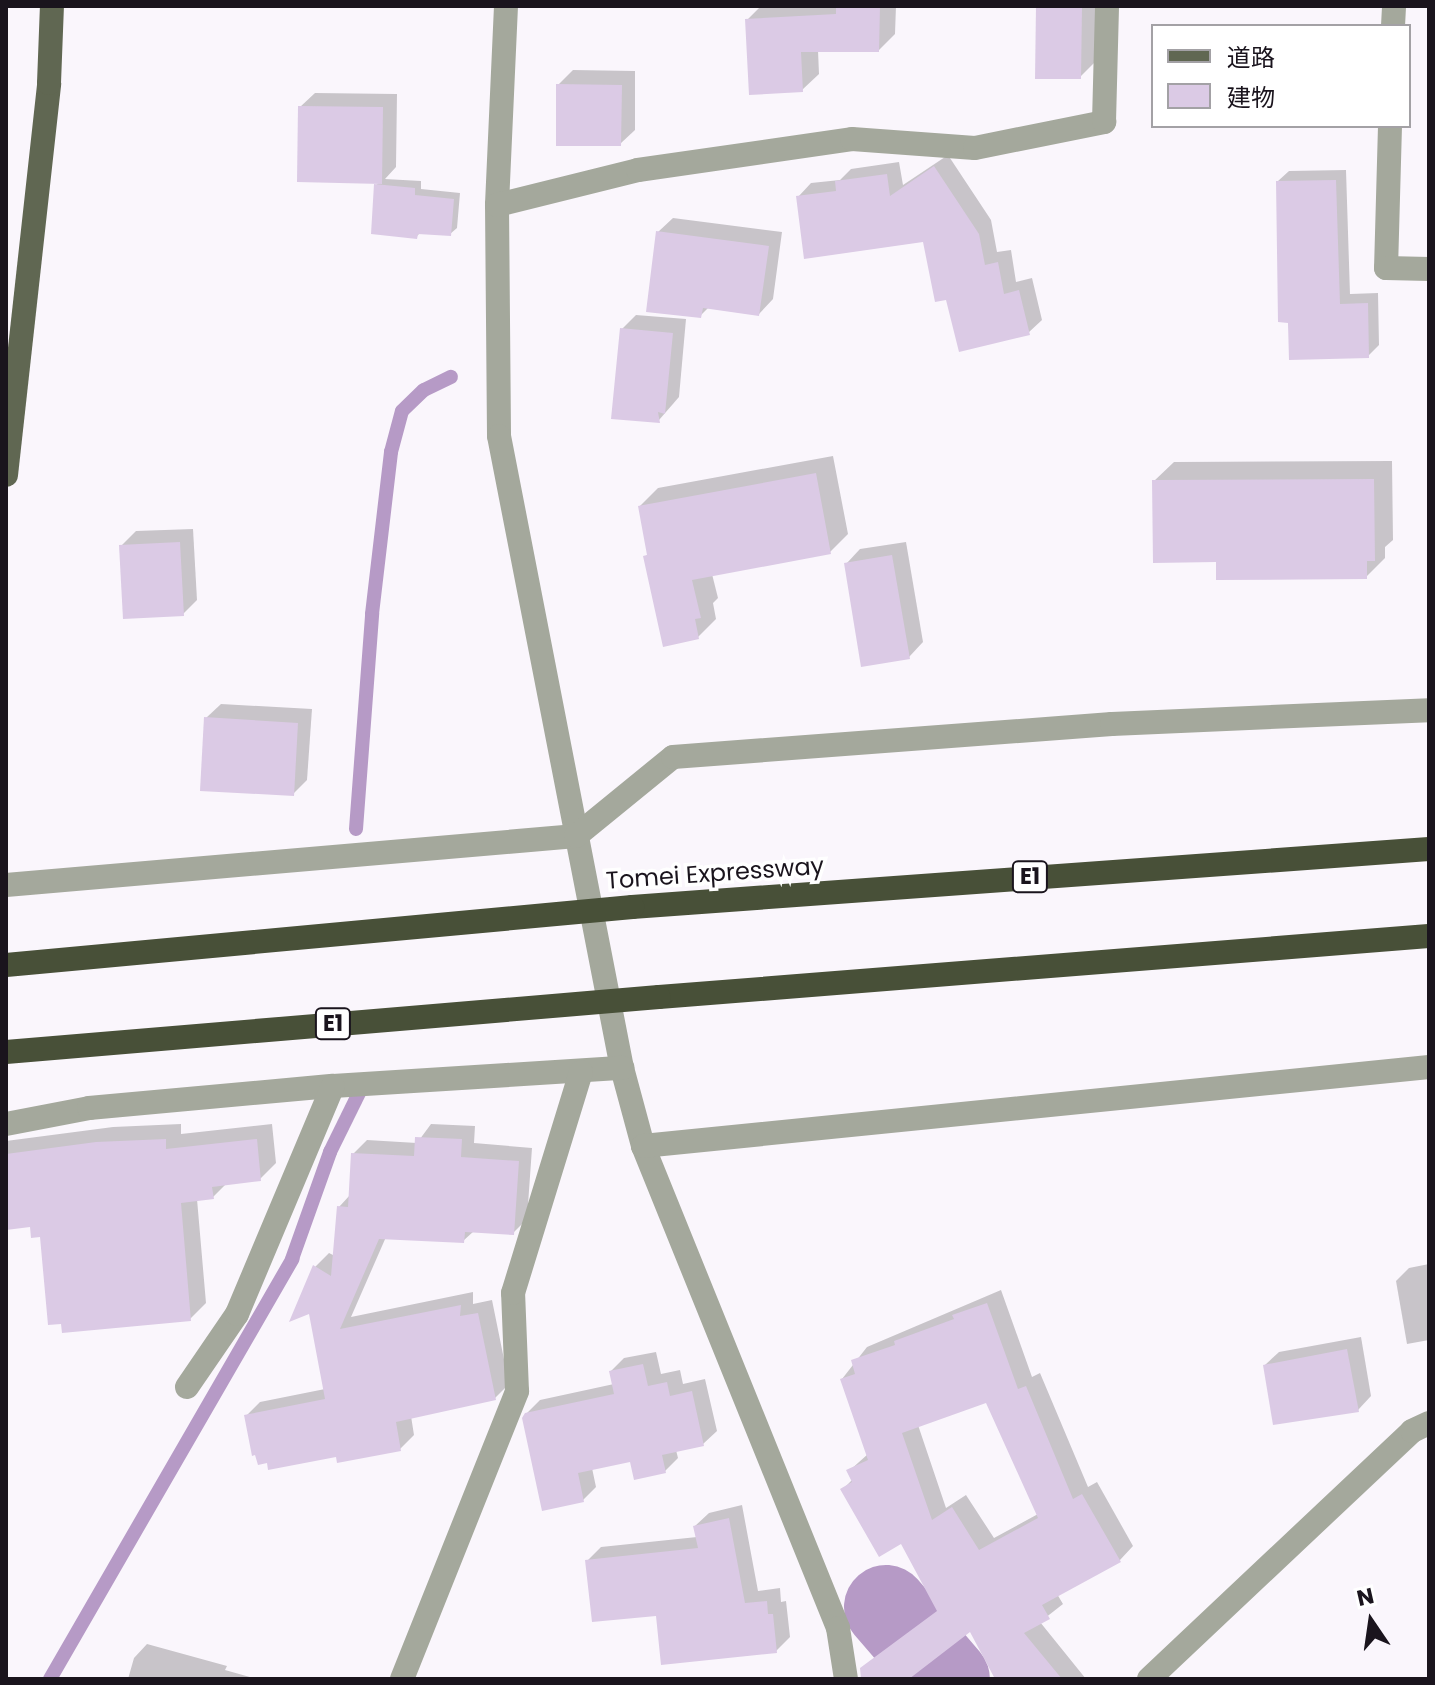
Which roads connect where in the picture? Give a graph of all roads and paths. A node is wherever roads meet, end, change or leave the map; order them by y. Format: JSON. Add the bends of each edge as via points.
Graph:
{"nodes":[{"id":1,"x":52,"y":6,"type":"edge"},
{"id":2,"x":506,"y":6,"type":"edge"},
{"id":3,"x":1107,"y":6,"type":"edge"},
{"id":4,"x":1390,"y":128,"type":"edge"},
{"id":5,"x":497,"y":205,"type":"junction"},
{"id":6,"x":1429,"y":269,"type":"edge"},
{"id":7,"x":10,"y":429,"type":"edge"},
{"id":8,"x":6,"y":475,"type":"edge"},
{"id":9,"x":1429,"y":710,"type":"edge"},
{"id":10,"x":576,"y":836,"type":"junction"},
{"id":11,"x":1429,"y":849,"type":"edge"},
{"id":12,"x":6,"y":885,"type":"edge"},
{"id":13,"x":1429,"y":936,"type":"edge"},
{"id":14,"x":6,"y":965,"type":"edge"},
{"id":15,"x":6,"y":1052,"type":"edge"},
{"id":16,"x":1429,"y":1067,"type":"edge"},
{"id":17,"x":622,"y":1068,"type":"junction"},
{"id":18,"x":581,"y":1072,"type":"junction"},
{"id":19,"x":333,"y":1086,"type":"junction"},
{"id":20,"x":6,"y":1124,"type":"edge"},
{"id":21,"x":643,"y":1146,"type":"junction"},
{"id":22,"x":187,"y":1387,"type":"dead end"},
{"id":23,"x":1429,"y":1423,"type":"edge"},
{"id":24,"x":402,"y":1679,"type":"edge"},
{"id":25,"x":846,"y":1679,"type":"edge"},
{"id":26,"x":1149,"y":1679,"type":"edge"}],
"edges":[{"from":1,"to":7,"type":"main road","via":[[49,83]]},
{"from":2,"to":5,"type":"street"},
{"from":3,"to":5,"type":"street","via":[[1104,122],[975,148],[852,139],[638,170]]},
{"from":4,"to":6,"type":"street","via":[[1386,268]]},
{"from":5,"to":10,"type":"street","via":[[499,436]]},
{"from":7,"to":8,"type":"main road"},
{"from":9,"to":10,"type":"street","via":[[1112,724],[673,757]]},
{"from":10,"to":12,"type":"street"},
{"from":10,"to":17,"type":"street"},
{"from":11,"to":14,"type":"highway","name":"Tomei Expressway","number":"E1","bridge":true,"via":[[632,907]]},
{"from":13,"to":15,"type":"highway","number":"E1","bridge":true},
{"from":16,"to":21,"type":"street"},
{"from":17,"to":18,"type":"street"},
{"from":17,"to":21,"type":"street"},
{"from":18,"to":19,"type":"street"},
{"from":18,"to":24,"type":"street","via":[[513,1293],[517,1391]]},
{"from":19,"to":20,"type":"street","via":[[89,1108]]},
{"from":19,"to":22,"type":"street","via":[[237,1314]]},
{"from":21,"to":25,"type":"street","via":[[838,1628]]},
{"from":23,"to":26,"type":"street","via":[[1412,1431]]}]}
